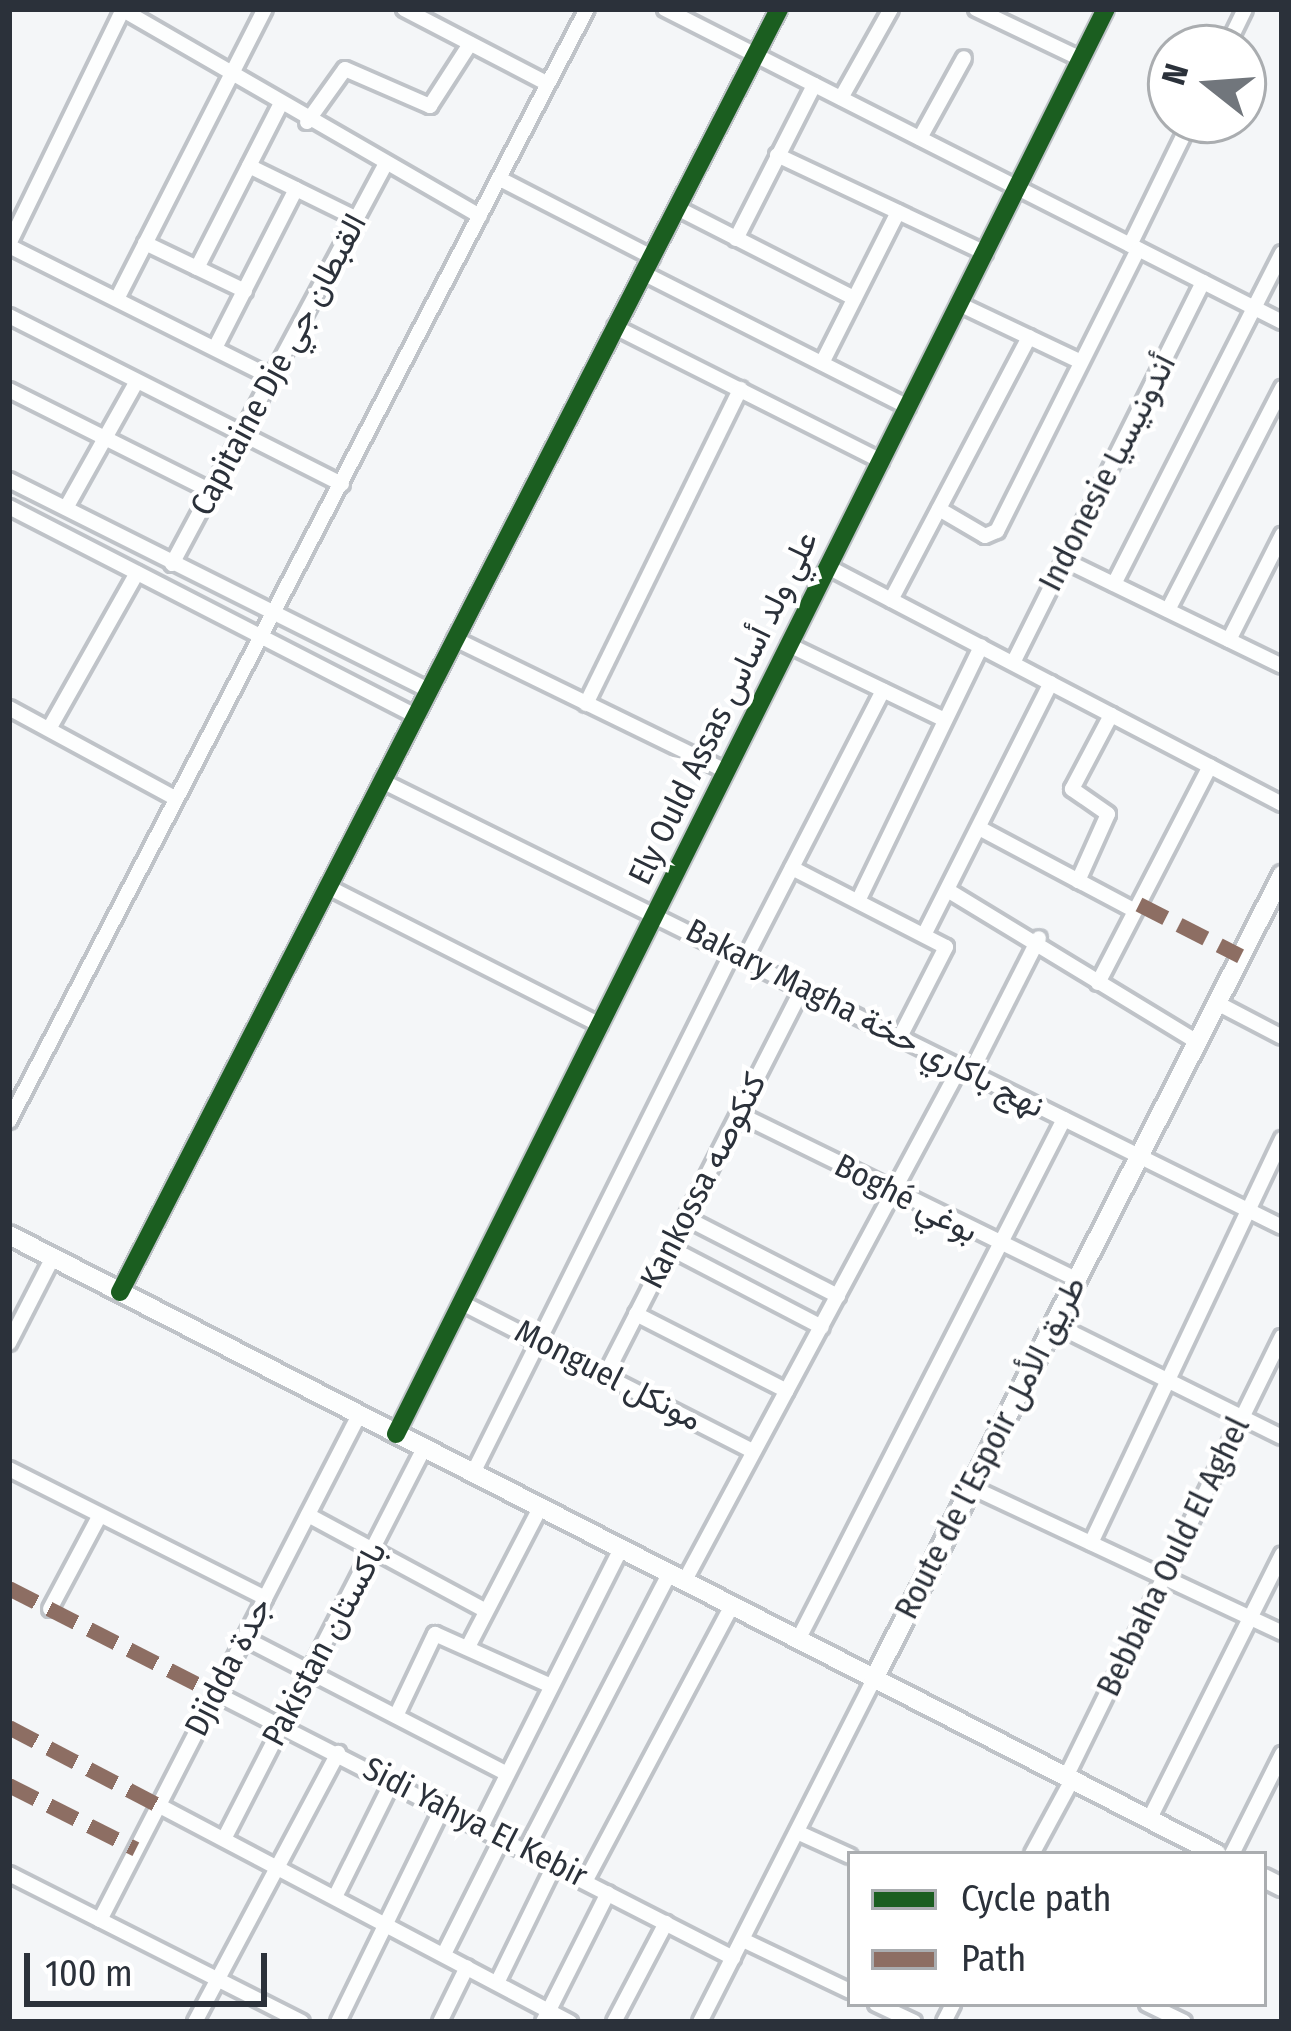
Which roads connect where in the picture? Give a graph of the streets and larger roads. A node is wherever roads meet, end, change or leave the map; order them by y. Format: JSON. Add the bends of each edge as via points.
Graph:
{"nodes":[{"id":1,"x":123,"y":9,"type":"edge"},
{"id":2,"x":265,"y":9,"type":"edge"},
{"id":3,"x":404,"y":9,"type":"edge"},
{"id":4,"x":587,"y":9,"type":"edge"},
{"id":5,"x":665,"y":9,"type":"edge"},
{"id":6,"x":779,"y":9,"type":"edge"},
{"id":7,"x":891,"y":9,"type":"edge"},
{"id":8,"x":976,"y":9,"type":"edge"},
{"id":9,"x":1106,"y":9,"type":"edge"},
{"id":10,"x":470,"y":44,"type":"junction"},
{"id":11,"x":755,"y":55,"type":"junction"},
{"id":12,"x":964,"y":58,"type":"dead end"},
{"id":13,"x":1081,"y":59,"type":"junction"},
{"id":14,"x":229,"y":80,"type":"junction"},
{"id":15,"x":548,"y":84,"type":"junction"},
{"id":16,"x":814,"y":85,"type":"junction"},
{"id":17,"x":841,"y":98,"type":"junction"},
{"id":18,"x":279,"y":107,"type":"junction"},
{"id":19,"x":307,"y":122,"type":"junction"},
{"id":20,"x":920,"y":138,"type":"junction"},
{"id":21,"x":1180,"y":144,"type":"edge"},
{"id":22,"x":778,"y":155,"type":"junction"},
{"id":23,"x":386,"y":164,"type":"junction"},
{"id":24,"x":249,"y":166,"type":"junction"},
{"id":25,"x":500,"y":179,"type":"junction"},
{"id":26,"x":1017,"y":188,"type":"junction"},
{"id":27,"x":296,"y":189,"type":"junction"},
{"id":28,"x":677,"y":208,"type":"junction"},
{"id":29,"x":898,"y":212,"type":"junction"},
{"id":30,"x":480,"y":216,"type":"junction"},
{"id":31,"x":357,"y":219,"type":"junction"},
{"id":32,"x":736,"y":238,"type":"junction"},
{"id":33,"x":146,"y":243,"type":"junction"},
{"id":34,"x":9,"y":245,"type":"edge"},
{"id":35,"x":1134,"y":247,"type":"junction"},
{"id":36,"x":985,"y":253,"type":"junction"},
{"id":37,"x":1282,"y":253,"type":"edge"},
{"id":38,"x":652,"y":257,"type":"junction"},
{"id":39,"x":196,"y":268,"type":"junction"},
{"id":40,"x":644,"y":273,"type":"junction"},
{"id":41,"x":1204,"y":282,"type":"junction"},
{"id":42,"x":245,"y":291,"type":"junction"},
{"id":43,"x":854,"y":298,"type":"junction"},
{"id":44,"x":117,"y":299,"type":"junction"},
{"id":45,"x":959,"y":304,"type":"junction"},
{"id":46,"x":1252,"y":307,"type":"junction"},
{"id":47,"x":9,"y":316,"type":"edge"},
{"id":48,"x":1282,"y":322,"type":"edge"},
{"id":49,"x":616,"y":327,"type":"junction"},
{"id":50,"x":1029,"y":337,"type":"junction"},
{"id":51,"x":215,"y":348,"type":"junction"},
{"id":52,"x":1081,"y":362,"type":"junction"},
{"id":53,"x":822,"y":363,"type":"junction"},
{"id":54,"x":273,"y":378,"type":"junction"},
{"id":55,"x":136,"y":382,"type":"junction"},
{"id":56,"x":1282,"y":388,"type":"edge"},
{"id":57,"x":740,"y":389,"type":"junction"},
{"id":58,"x":9,"y":390,"type":"edge"},
{"id":59,"x":908,"y":406,"type":"junction"},
{"id":60,"x":243,"y":434,"type":"junction"},
{"id":61,"x":107,"y":437,"type":"junction"},
{"id":62,"x":881,"y":460,"type":"junction"},
{"id":63,"x":9,"y":480,"type":"edge"},
{"id":64,"x":341,"y":484,"type":"junction"},
{"id":65,"x":213,"y":492,"type":"junction"},
{"id":66,"x":9,"y":507,"type":"edge"},
{"id":67,"x":65,"y":508,"type":"junction"},
{"id":68,"x":939,"y":508,"type":"junction"},
{"id":69,"x":1282,"y":536,"type":"edge"},
{"id":70,"x":1064,"y":560,"type":"junction"},
{"id":71,"x":172,"y":564,"type":"junction"},
{"id":72,"x":828,"y":567,"type":"junction"},
{"id":73,"x":137,"y":573,"type":"junction"},
{"id":74,"x":1114,"y":584,"type":"junction"},
{"id":75,"x":891,"y":600,"type":"junction"},
{"id":76,"x":1168,"y":610,"type":"junction"},
{"id":77,"x":275,"y":611,"type":"junction"},
{"id":78,"x":261,"y":634,"type":"junction"},
{"id":79,"x":455,"y":639,"type":"junction"},
{"id":80,"x":1229,"y":640,"type":"junction"},
{"id":81,"x":789,"y":645,"type":"junction"},
{"id":82,"x":981,"y":646,"type":"junction"},
{"id":83,"x":1013,"y":663,"type":"junction"},
{"id":84,"x":1282,"y":665,"type":"edge"},
{"id":85,"x":1051,"y":683,"type":"junction"},
{"id":86,"x":429,"y":690,"type":"junction"},
{"id":87,"x":883,"y":690,"type":"junction"},
{"id":88,"x":586,"y":704,"type":"junction"},
{"id":89,"x":9,"y":708,"type":"edge"},
{"id":90,"x":1111,"y":715,"type":"junction"},
{"id":91,"x":415,"y":716,"type":"junction"},
{"id":92,"x":945,"y":720,"type":"junction"},
{"id":93,"x":49,"y":729,"type":"junction"},
{"id":94,"x":1210,"y":766,"type":"junction"},
{"id":95,"x":726,"y":771,"type":"junction"},
{"id":96,"x":382,"y":781,"type":"junction"},
{"id":97,"x":175,"y":798,"type":"junction"},
{"id":98,"x":1282,"y":804,"type":"edge"},
{"id":99,"x":981,"y":829,"type":"junction"},
{"id":100,"x":792,"y":868,"type":"junction"},
{"id":101,"x":1282,"y":874,"type":"edge"},
{"id":102,"x":1078,"y":881,"type":"junction"},
{"id":103,"x":328,"y":887,"type":"junction"},
{"id":104,"x":949,"y":891,"type":"junction"},
{"id":105,"x":858,"y":902,"type":"junction"},
{"id":106,"x":1135,"y":911,"type":"junction"},
{"id":107,"x":656,"y":913,"type":"junction"},
{"id":108,"x":924,"y":935,"type":"junction"},
{"id":109,"x":1039,"y":938,"type":"junction"},
{"id":110,"x":738,"y":956,"type":"junction"},
{"id":111,"x":1098,"y":983,"type":"junction"},
{"id":112,"x":802,"y":988,"type":"junction"},
{"id":113,"x":1216,"y":1003,"type":"junction"},
{"id":114,"x":600,"y":1025,"type":"junction"},
{"id":115,"x":900,"y":1037,"type":"junction"},
{"id":116,"x":1282,"y":1037,"type":"edge"},
{"id":117,"x":1197,"y":1042,"type":"junction"},
{"id":118,"x":966,"y":1070,"type":"junction"},
{"id":119,"x":739,"y":1114,"type":"junction"},
{"id":120,"x":1064,"y":1119,"type":"junction"},
{"id":121,"x":9,"y":1121,"type":"edge"},
{"id":122,"x":1282,"y":1139,"type":"edge"},
{"id":123,"x":1139,"y":1156,"type":"junction"},
{"id":124,"x":892,"y":1191,"type":"junction"},
{"id":125,"x":1251,"y":1212,"type":"junction"},
{"id":126,"x":686,"y":1218,"type":"junction"},
{"id":127,"x":1282,"y":1227,"type":"edge"},
{"id":128,"x":9,"y":1235,"type":"edge"},
{"id":129,"x":1000,"y":1246,"type":"junction"},
{"id":130,"x":670,"y":1248,"type":"junction"},
{"id":131,"x":52,"y":1257,"type":"junction"},
{"id":132,"x":1076,"y":1279,"type":"junction"},
{"id":133,"x":120,"y":1292,"type":"junction"},
{"id":134,"x":838,"y":1296,"type":"junction"},
{"id":135,"x":462,"y":1303,"type":"junction"},
{"id":136,"x":636,"y":1314,"type":"junction"},
{"id":137,"x":1054,"y":1324,"type":"junction"},
{"id":138,"x":822,"y":1327,"type":"junction"},
{"id":139,"x":1282,"y":1337,"type":"edge"},
{"id":140,"x":538,"y":1340,"type":"junction"},
{"id":141,"x":9,"y":1342,"type":"edge"},
{"id":142,"x":606,"y":1374,"type":"junction"},
{"id":143,"x":1169,"y":1381,"type":"junction"},
{"id":144,"x":787,"y":1391,"type":"junction"},
{"id":145,"x":359,"y":1415,"type":"junction"},
{"id":146,"x":1242,"y":1417,"type":"junction"},
{"id":147,"x":397,"y":1434,"type":"junction"},
{"id":148,"x":1282,"y":1437,"type":"edge"},
{"id":149,"x":424,"y":1448,"type":"junction"},
{"id":150,"x":753,"y":1451,"type":"junction"},
{"id":151,"x":9,"y":1469,"type":"edge"},
{"id":152,"x":473,"y":1473,"type":"junction"},
{"id":153,"x":971,"y":1487,"type":"junction"},
{"id":154,"x":540,"y":1508,"type":"junction"},
{"id":155,"x":100,"y":1515,"type":"junction"},
{"id":156,"x":308,"y":1515,"type":"junction"},
{"id":157,"x":1091,"y":1543,"type":"junction"},
{"id":158,"x":621,"y":1549,"type":"junction"},
{"id":159,"x":374,"y":1553,"type":"junction"},
{"id":160,"x":1282,"y":1554,"type":"edge"},
{"id":161,"x":1164,"y":1577,"type":"junction"},
{"id":162,"x":676,"y":1578,"type":"junction"},
{"id":163,"x":265,"y":1598,"type":"junction"},
{"id":164,"x":732,"y":1605,"type":"junction"},
{"id":165,"x":50,"y":1609,"type":"dead end"},
{"id":166,"x":486,"y":1611,"type":"junction"},
{"id":167,"x":1250,"y":1618,"type":"junction"},
{"id":168,"x":1282,"y":1633,"type":"edge"},
{"id":169,"x":244,"y":1638,"type":"junction"},
{"id":170,"x":798,"y":1640,"type":"junction"},
{"id":171,"x":469,"y":1646,"type":"junction"},
{"id":172,"x":310,"y":1671,"type":"junction"},
{"id":173,"x":874,"y":1679,"type":"junction"},
{"id":174,"x":551,"y":1686,"type":"junction"},
{"id":175,"x":215,"y":1693,"type":"junction"},
{"id":176,"x":396,"y":1716,"type":"junction"},
{"id":177,"x":283,"y":1725,"type":"junction"},
{"id":178,"x":338,"y":1753,"type":"junction"},
{"id":179,"x":1282,"y":1754,"type":"edge"},
{"id":180,"x":508,"y":1774,"type":"junction"},
{"id":181,"x":1069,"y":1779,"type":"junction"},
{"id":182,"x":393,"y":1780,"type":"junction"},
{"id":183,"x":444,"y":1804,"type":"junction"},
{"id":184,"x":158,"y":1805,"type":"junction"},
{"id":185,"x":1149,"y":1820,"type":"junction"},
{"id":186,"x":482,"y":1825,"type":"junction"},
{"id":187,"x":797,"y":1832,"type":"junction"},
{"id":188,"x":503,"y":1836,"type":"junction"},
{"id":189,"x":224,"y":1839,"type":"junction"},
{"id":190,"x":527,"y":1849,"type":"junction"},
{"id":191,"x":1033,"y":1851,"type":"edge"},
{"id":192,"x":1211,"y":1851,"type":"edge"},
{"id":193,"x":1234,"y":1851,"type":"edge"},
{"id":194,"x":847,"y":1855,"type":"edge"},
{"id":195,"x":555,"y":1864,"type":"junction"},
{"id":196,"x":279,"y":1865,"type":"junction"},
{"id":197,"x":9,"y":1874,"type":"edge"},
{"id":198,"x":586,"y":1880,"type":"junction"},
{"id":199,"x":608,"y":1893,"type":"junction"},
{"id":200,"x":336,"y":1895,"type":"junction"},
{"id":201,"x":100,"y":1920,"type":"junction"},
{"id":202,"x":386,"y":1921,"type":"junction"},
{"id":203,"x":666,"y":1923,"type":"junction"},
{"id":204,"x":743,"y":1940,"type":"junction"},
{"id":205,"x":444,"y":1954,"type":"junction"},
{"id":206,"x":733,"y":1958,"type":"junction"},
{"id":207,"x":467,"y":1967,"type":"junction"},
{"id":208,"x":217,"y":1979,"type":"junction"},
{"id":209,"x":497,"y":1982,"type":"junction"},
{"id":210,"x":847,"y":1990,"type":"edge"},
{"id":211,"x":882,"y":2007,"type":"edge"},
{"id":212,"x":1153,"y":2007,"type":"edge"},
{"id":213,"x":546,"y":2017,"type":"edge"},
{"id":214,"x":195,"y":2022,"type":"edge"},
{"id":215,"x":302,"y":2022,"type":"edge"},
{"id":216,"x":338,"y":2022,"type":"edge"},
{"id":217,"x":440,"y":2022,"type":"edge"},
{"id":218,"x":570,"y":2022,"type":"edge"},
{"id":219,"x":614,"y":2022,"type":"edge"},
{"id":220,"x":700,"y":2022,"type":"edge"},
{"id":221,"x":914,"y":2022,"type":"edge"},
{"id":222,"x":1182,"y":2022,"type":"edge"}],
"edges":[{"from":1,"to":14,"type":"street"},
{"from":1,"to":34,"type":"street"},
{"from":2,"to":14,"type":"street"},
{"from":3,"to":10,"type":"street"},
{"from":4,"to":15,"type":"street"},
{"from":5,"to":11,"type":"street"},
{"from":6,"to":11,"type":"street"},
{"from":7,"to":17,"type":"street"},
{"from":8,"to":13,"type":"street"},
{"from":9,"to":13,"type":"street","name":"Ely Ould Assas علي ولد أساس"},
{"from":10,"to":15,"type":"street"},
{"from":10,"to":19,"type":"street","via":[[430,106],[345,69]]},
{"from":11,"to":16,"type":"street"},
{"from":11,"to":28,"type":"street"},
{"from":12,"to":20,"type":"street"},
{"from":13,"to":26,"type":"street","name":"Ely Ould Assas علي ولد أساس"},
{"from":14,"to":18,"type":"street"},
{"from":14,"to":33,"type":"street"},
{"from":15,"to":25,"type":"street"},
{"from":16,"to":17,"type":"street"},
{"from":16,"to":22,"type":"street"},
{"from":17,"to":20,"type":"street"},
{"from":18,"to":19,"type":"street"},
{"from":18,"to":24,"type":"street"},
{"from":19,"to":23,"type":"street"},
{"from":20,"to":26,"type":"street"},
{"from":21,"to":35,"type":"street"},
{"from":22,"to":29,"type":"street"},
{"from":22,"to":32,"type":"street"},
{"from":23,"to":30,"type":"street"},
{"from":23,"to":31,"type":"street","name":"Capitaine Dje القبطان جي"},
{"from":24,"to":27,"type":"street"},
{"from":24,"to":39,"type":"street"},
{"from":25,"to":30,"type":"street"},
{"from":25,"to":38,"type":"street"},
{"from":26,"to":35,"type":"street"},
{"from":26,"to":36,"type":"street","name":"Ely Ould Assas علي ولد أساس"},
{"from":27,"to":31,"type":"street"},
{"from":27,"to":42,"type":"street"},
{"from":28,"to":32,"type":"street"},
{"from":28,"to":38,"type":"street"},
{"from":29,"to":36,"type":"street"},
{"from":29,"to":43,"type":"street"},
{"from":30,"to":64,"type":"street"},
{"from":31,"to":54,"type":"street","name":"Capitaine Dje القبطان جي"},
{"from":32,"to":43,"type":"street"},
{"from":33,"to":39,"type":"street"},
{"from":33,"to":44,"type":"street"},
{"from":34,"to":44,"type":"street"},
{"from":35,"to":41,"type":"street"},
{"from":35,"to":52,"type":"street"},
{"from":36,"to":45,"type":"street","name":"Ely Ould Assas علي ولد أساس"},
{"from":37,"to":46,"type":"street"},
{"from":38,"to":40,"type":"street"},
{"from":39,"to":42,"type":"street"},
{"from":40,"to":49,"type":"street"},
{"from":40,"to":53,"type":"street"},
{"from":41,"to":46,"type":"street"},
{"from":41,"to":70,"type":"street","name":"Indonesie أندونيسيا"},
{"from":42,"to":51,"type":"street"},
{"from":43,"to":53,"type":"street"},
{"from":44,"to":51,"type":"street"},
{"from":45,"to":50,"type":"street"},
{"from":45,"to":59,"type":"street","name":"Ely Ould Assas علي ولد أساس"},
{"from":46,"to":48,"type":"street"},
{"from":46,"to":74,"type":"street"},
{"from":47,"to":55,"type":"street"},
{"from":49,"to":57,"type":"street"},
{"from":49,"to":79,"type":"street"},
{"from":50,"to":52,"type":"street"},
{"from":50,"to":68,"type":"street"},
{"from":51,"to":54,"type":"street"},
{"from":52,"to":68,"type":"street","via":[[997,531],[985,536]]},
{"from":53,"to":59,"type":"street"},
{"from":54,"to":60,"type":"street","name":"Capitaine Dje القبطان جي"},
{"from":55,"to":60,"type":"street"},
{"from":55,"to":61,"type":"street"},
{"from":56,"to":76,"type":"street"},
{"from":57,"to":62,"type":"street"},
{"from":57,"to":88,"type":"street"},
{"from":58,"to":61,"type":"street"},
{"from":59,"to":62,"type":"street","name":"Ely Ould Assas علي ولد أساس"},
{"from":60,"to":64,"type":"street"},
{"from":60,"to":65,"type":"street","name":"Capitaine Dje القبطان جي"},
{"from":61,"to":65,"type":"street"},
{"from":61,"to":67,"type":"street"},
{"from":62,"to":72,"type":"street","name":"Ely Ould Assas علي ولد أساس"},
{"from":63,"to":67,"type":"street"},
{"from":64,"to":77,"type":"street"},
{"from":65,"to":71,"type":"street","name":"Capitaine Dje القبطان جي"},
{"from":66,"to":73,"type":"street"},
{"from":67,"to":71,"type":"street"},
{"from":68,"to":75,"type":"street"},
{"from":69,"to":80,"type":"street"},
{"from":70,"to":74,"type":"street"},
{"from":70,"to":83,"type":"street","name":"Indonesie أندونيسيا"},
{"from":71,"to":77,"type":"street"},
{"from":72,"to":75,"type":"street"},
{"from":72,"to":81,"type":"street","name":"Ely Ould Assas علي ولد أساس"},
{"from":73,"to":78,"type":"street"},
{"from":73,"to":93,"type":"street"},
{"from":74,"to":76,"type":"street"},
{"from":75,"to":82,"type":"street"},
{"from":76,"to":80,"type":"street"},
{"from":77,"to":78,"type":"street"},
{"from":77,"to":86,"type":"street"},
{"from":78,"to":91,"type":"street"},
{"from":78,"to":97,"type":"street"},
{"from":79,"to":86,"type":"street"},
{"from":79,"to":88,"type":"street"},
{"from":80,"to":84,"type":"street"},
{"from":81,"to":87,"type":"street"},
{"from":81,"to":95,"type":"street","name":"Ely Ould Assas علي ولد أساس"},
{"from":82,"to":83,"type":"street"},
{"from":82,"to":92,"type":"street"},
{"from":83,"to":85,"type":"street"},
{"from":85,"to":90,"type":"street"},
{"from":85,"to":99,"type":"street"},
{"from":86,"to":91,"type":"street"},
{"from":87,"to":92,"type":"street"},
{"from":87,"to":100,"type":"street"},
{"from":88,"to":95,"type":"street"},
{"from":89,"to":93,"type":"street"},
{"from":90,"to":94,"type":"street"},
{"from":90,"to":102,"type":"street","via":[[1072,789],[1108,814]]},
{"from":91,"to":96,"type":"street"},
{"from":92,"to":105,"type":"street"},
{"from":93,"to":97,"type":"street"},
{"from":94,"to":98,"type":"street"},
{"from":94,"to":106,"type":"street"},
{"from":95,"to":107,"type":"street","name":"Ely Ould Assas علي ولد أساس"},
{"from":96,"to":103,"type":"street"},
{"from":96,"to":107,"type":"street","name":"Bakary Magha نهج باكاري حخة"},
{"from":97,"to":121,"type":"street"},
{"from":99,"to":102,"type":"street"},
{"from":99,"to":104,"type":"street"},
{"from":100,"to":105,"type":"street"},
{"from":100,"to":110,"type":"street"},
{"from":101,"to":113,"type":"street","name":"Route de l’Espoir طريق الأمل"},
{"from":102,"to":106,"type":"street"},
{"from":103,"to":114,"type":"street"},
{"from":103,"to":133,"type":"street"},
{"from":104,"to":108,"type":"street"},
{"from":104,"to":109,"type":"street"},
{"from":105,"to":108,"type":"street"},
{"from":106,"to":111,"type":"street"},
{"from":107,"to":110,"type":"street","name":"Bakary Magha نهج باكاري حخة"},
{"from":107,"to":114,"type":"street","name":"Ely Ould Assas علي ولد أساس"},
{"from":108,"to":115,"type":"street","via":[[946,946]]},
{"from":109,"to":111,"type":"street"},
{"from":109,"to":118,"type":"street"},
{"from":110,"to":112,"type":"street","name":"Bakary Magha نهج باكاري حخة"},
{"from":110,"to":140,"type":"street"},
{"from":111,"to":117,"type":"street"},
{"from":112,"to":115,"type":"street","name":"Bakary Magha نهج باكاري حخة"},
{"from":112,"to":119,"type":"street","name":"Kankossa كنكوصه"},
{"from":113,"to":116,"type":"street"},
{"from":113,"to":117,"type":"street","name":"Route de l’Espoir طريق الأمل"},
{"from":114,"to":135,"type":"street","name":"Ely Ould Assas علي ولد أساس"},
{"from":115,"to":118,"type":"street","name":"Bakary Magha نهج باكاري حخة"},
{"from":117,"to":123,"type":"street","name":"Route de l’Espoir طريق الأمل"},
{"from":118,"to":120,"type":"street","name":"Bakary Magha نهج باكاري حخة"},
{"from":118,"to":124,"type":"street"},
{"from":119,"to":124,"type":"street","name":"Boghé بوغي"},
{"from":119,"to":126,"type":"street","name":"Kankossa كنكوصه"},
{"from":120,"to":123,"type":"street","name":"Bakary Magha نهج باكاري حخة"},
{"from":120,"to":129,"type":"street"},
{"from":122,"to":125,"type":"street"},
{"from":123,"to":125,"type":"street","name":"Bakary Magha نهج باكاري حخة"},
{"from":123,"to":132,"type":"street","name":"Route de l’Espoir طريق الأمل"},
{"from":124,"to":129,"type":"street","name":"Boghé بوغي"},
{"from":124,"to":134,"type":"street"},
{"from":125,"to":127,"type":"street","name":"Bakary Magha نهج باكاري حخة"},
{"from":125,"to":143,"type":"street"},
{"from":126,"to":130,"type":"street","name":"Kankossa كنكوصه"},
{"from":126,"to":134,"type":"street"},
{"from":128,"to":131,"type":"street"},
{"from":129,"to":132,"type":"street","name":"Boghé بوغي"},
{"from":129,"to":170,"type":"street"},
{"from":130,"to":136,"type":"street","name":"Kankossa كنكوصه"},
{"from":130,"to":138,"type":"street"},
{"from":131,"to":133,"type":"street"},
{"from":131,"to":141,"type":"street"},
{"from":132,"to":137,"type":"street","name":"Route de l’Espoir طريق الأمل"},
{"from":133,"to":145,"type":"street"},
{"from":134,"to":138,"type":"street"},
{"from":135,"to":140,"type":"street","name":"Monguel مونكل"},
{"from":135,"to":147,"type":"street","name":"Ely Ould Assas علي ولد أساس"},
{"from":136,"to":142,"type":"street","name":"Kankossa كنكوصه"},
{"from":136,"to":144,"type":"street"},
{"from":137,"to":143,"type":"street"},
{"from":137,"to":153,"type":"street","name":"Route de l’Espoir طريق الأمل"},
{"from":138,"to":144,"type":"street"},
{"from":139,"to":146,"type":"street","name":"Bebbaha Ould El Aghel"},
{"from":140,"to":142,"type":"street","name":"Monguel مونكل"},
{"from":140,"to":152,"type":"street"},
{"from":142,"to":150,"type":"street","name":"Monguel مونكل"},
{"from":143,"to":146,"type":"street"},
{"from":143,"to":157,"type":"street"},
{"from":144,"to":150,"type":"street"},
{"from":145,"to":147,"type":"street"},
{"from":145,"to":156,"type":"street","name":"Djidda جدة"},
{"from":146,"to":148,"type":"street"},
{"from":146,"to":161,"type":"street","name":"Bebbaha Ould El Aghel"},
{"from":147,"to":149,"type":"street"},
{"from":149,"to":152,"type":"street"},
{"from":149,"to":159,"type":"street","name":"Pakistan باكستان"},
{"from":150,"to":162,"type":"street"},
{"from":151,"to":155,"type":"street"},
{"from":152,"to":154,"type":"street"},
{"from":153,"to":157,"type":"street"},
{"from":153,"to":173,"type":"street","name":"Route de l’Espoir طريق الأمل"},
{"from":154,"to":158,"type":"street"},
{"from":154,"to":166,"type":"street"},
{"from":155,"to":163,"type":"street"},
{"from":155,"to":165,"type":"street"},
{"from":156,"to":159,"type":"street"},
{"from":156,"to":163,"type":"street","name":"Djidda جدة"},
{"from":157,"to":161,"type":"street"},
{"from":158,"to":162,"type":"street"},
{"from":158,"to":174,"type":"street"},
{"from":159,"to":166,"type":"street"},
{"from":159,"to":172,"type":"street","name":"Pakistan باكستان"},
{"from":160,"to":167,"type":"street"},
{"from":161,"to":167,"type":"street"},
{"from":161,"to":181,"type":"street","name":"Bebbaha Ould El Aghel"},
{"from":162,"to":164,"type":"street"},
{"from":162,"to":190,"type":"street"},
{"from":163,"to":169,"type":"street","name":"Djidda جدة"},
{"from":164,"to":170,"type":"street"},
{"from":164,"to":198,"type":"street"},
{"from":166,"to":171,"type":"street"},
{"from":167,"to":168,"type":"street"},
{"from":167,"to":185,"type":"street"},
{"from":169,"to":172,"type":"street"},
{"from":169,"to":175,"type":"street","name":"Djidda جدة"},
{"from":170,"to":173,"type":"street"},
{"from":171,"to":174,"type":"street"},
{"from":171,"to":176,"type":"street","via":[[432,1637]]},
{"from":172,"to":176,"type":"street"},
{"from":172,"to":177,"type":"street","name":"Pakistan باكستان"},
{"from":173,"to":181,"type":"street"},
{"from":173,"to":187,"type":"street","name":"Route de l’Espoir طريق الأمل"},
{"from":174,"to":180,"type":"street"},
{"from":175,"to":177,"type":"street","name":"Sidi Yahya El Kebir"},
{"from":175,"to":184,"type":"street","name":"Djidda جدة"},
{"from":176,"to":180,"type":"street"},
{"from":177,"to":178,"type":"street","name":"Sidi Yahya El Kebir"},
{"from":177,"to":189,"type":"street","name":"Pakistan باكستان"},
{"from":178,"to":182,"type":"street","name":"Sidi Yahya El Kebir"},
{"from":178,"to":196,"type":"street"},
{"from":179,"to":193,"type":"street"},
{"from":180,"to":186,"type":"street"},
{"from":181,"to":185,"type":"street"},
{"from":181,"to":191,"type":"street","name":"Bebbaha Ould El Aghel"},
{"from":182,"to":183,"type":"street","name":"Sidi Yahya El Kebir"},
{"from":182,"to":200,"type":"street"},
{"from":183,"to":186,"type":"street","name":"Sidi Yahya El Kebir"},
{"from":183,"to":202,"type":"street"},
{"from":184,"to":189,"type":"street"},
{"from":184,"to":201,"type":"street","name":"Djidda جدة"},
{"from":185,"to":192,"type":"street"},
{"from":186,"to":188,"type":"street","name":"Sidi Yahya El Kebir"},
{"from":187,"to":194,"type":"street"},
{"from":187,"to":204,"type":"street","name":"Route de l’Espoir طريق الأمل"},
{"from":188,"to":190,"type":"street","name":"Sidi Yahya El Kebir"},
{"from":188,"to":205,"type":"street"},
{"from":189,"to":196,"type":"street"},
{"from":190,"to":195,"type":"street","name":"Sidi Yahya El Kebir"},
{"from":195,"to":198,"type":"street","name":"Sidi Yahya El Kebir"},
{"from":195,"to":209,"type":"street"},
{"from":196,"to":200,"type":"street"},
{"from":196,"to":208,"type":"street"},
{"from":197,"to":201,"type":"street"},
{"from":198,"to":199,"type":"street","name":"Sidi Yahya El Kebir"},
{"from":199,"to":203,"type":"street","name":"Sidi Yahya El Kebir"},
{"from":199,"to":213,"type":"street"},
{"from":200,"to":202,"type":"street"},
{"from":201,"to":208,"type":"street"},
{"from":202,"to":205,"type":"street"},
{"from":202,"to":216,"type":"street"},
{"from":203,"to":206,"type":"street","name":"Sidi Yahya El Kebir"},
{"from":203,"to":219,"type":"street"},
{"from":204,"to":206,"type":"street","name":"Route de l’Espoir طريق الأمل"},
{"from":204,"to":210,"type":"street"},
{"from":205,"to":207,"type":"street"},
{"from":206,"to":220,"type":"street","name":"Route de l’Espoir طريق الأمل"},
{"from":207,"to":209,"type":"street"},
{"from":207,"to":217,"type":"street"},
{"from":208,"to":214,"type":"street"},
{"from":208,"to":215,"type":"street"},
{"from":209,"to":213,"type":"street"},
{"from":211,"to":221,"type":"street"},
{"from":212,"to":222,"type":"street"},
{"from":213,"to":218,"type":"street"}]}
